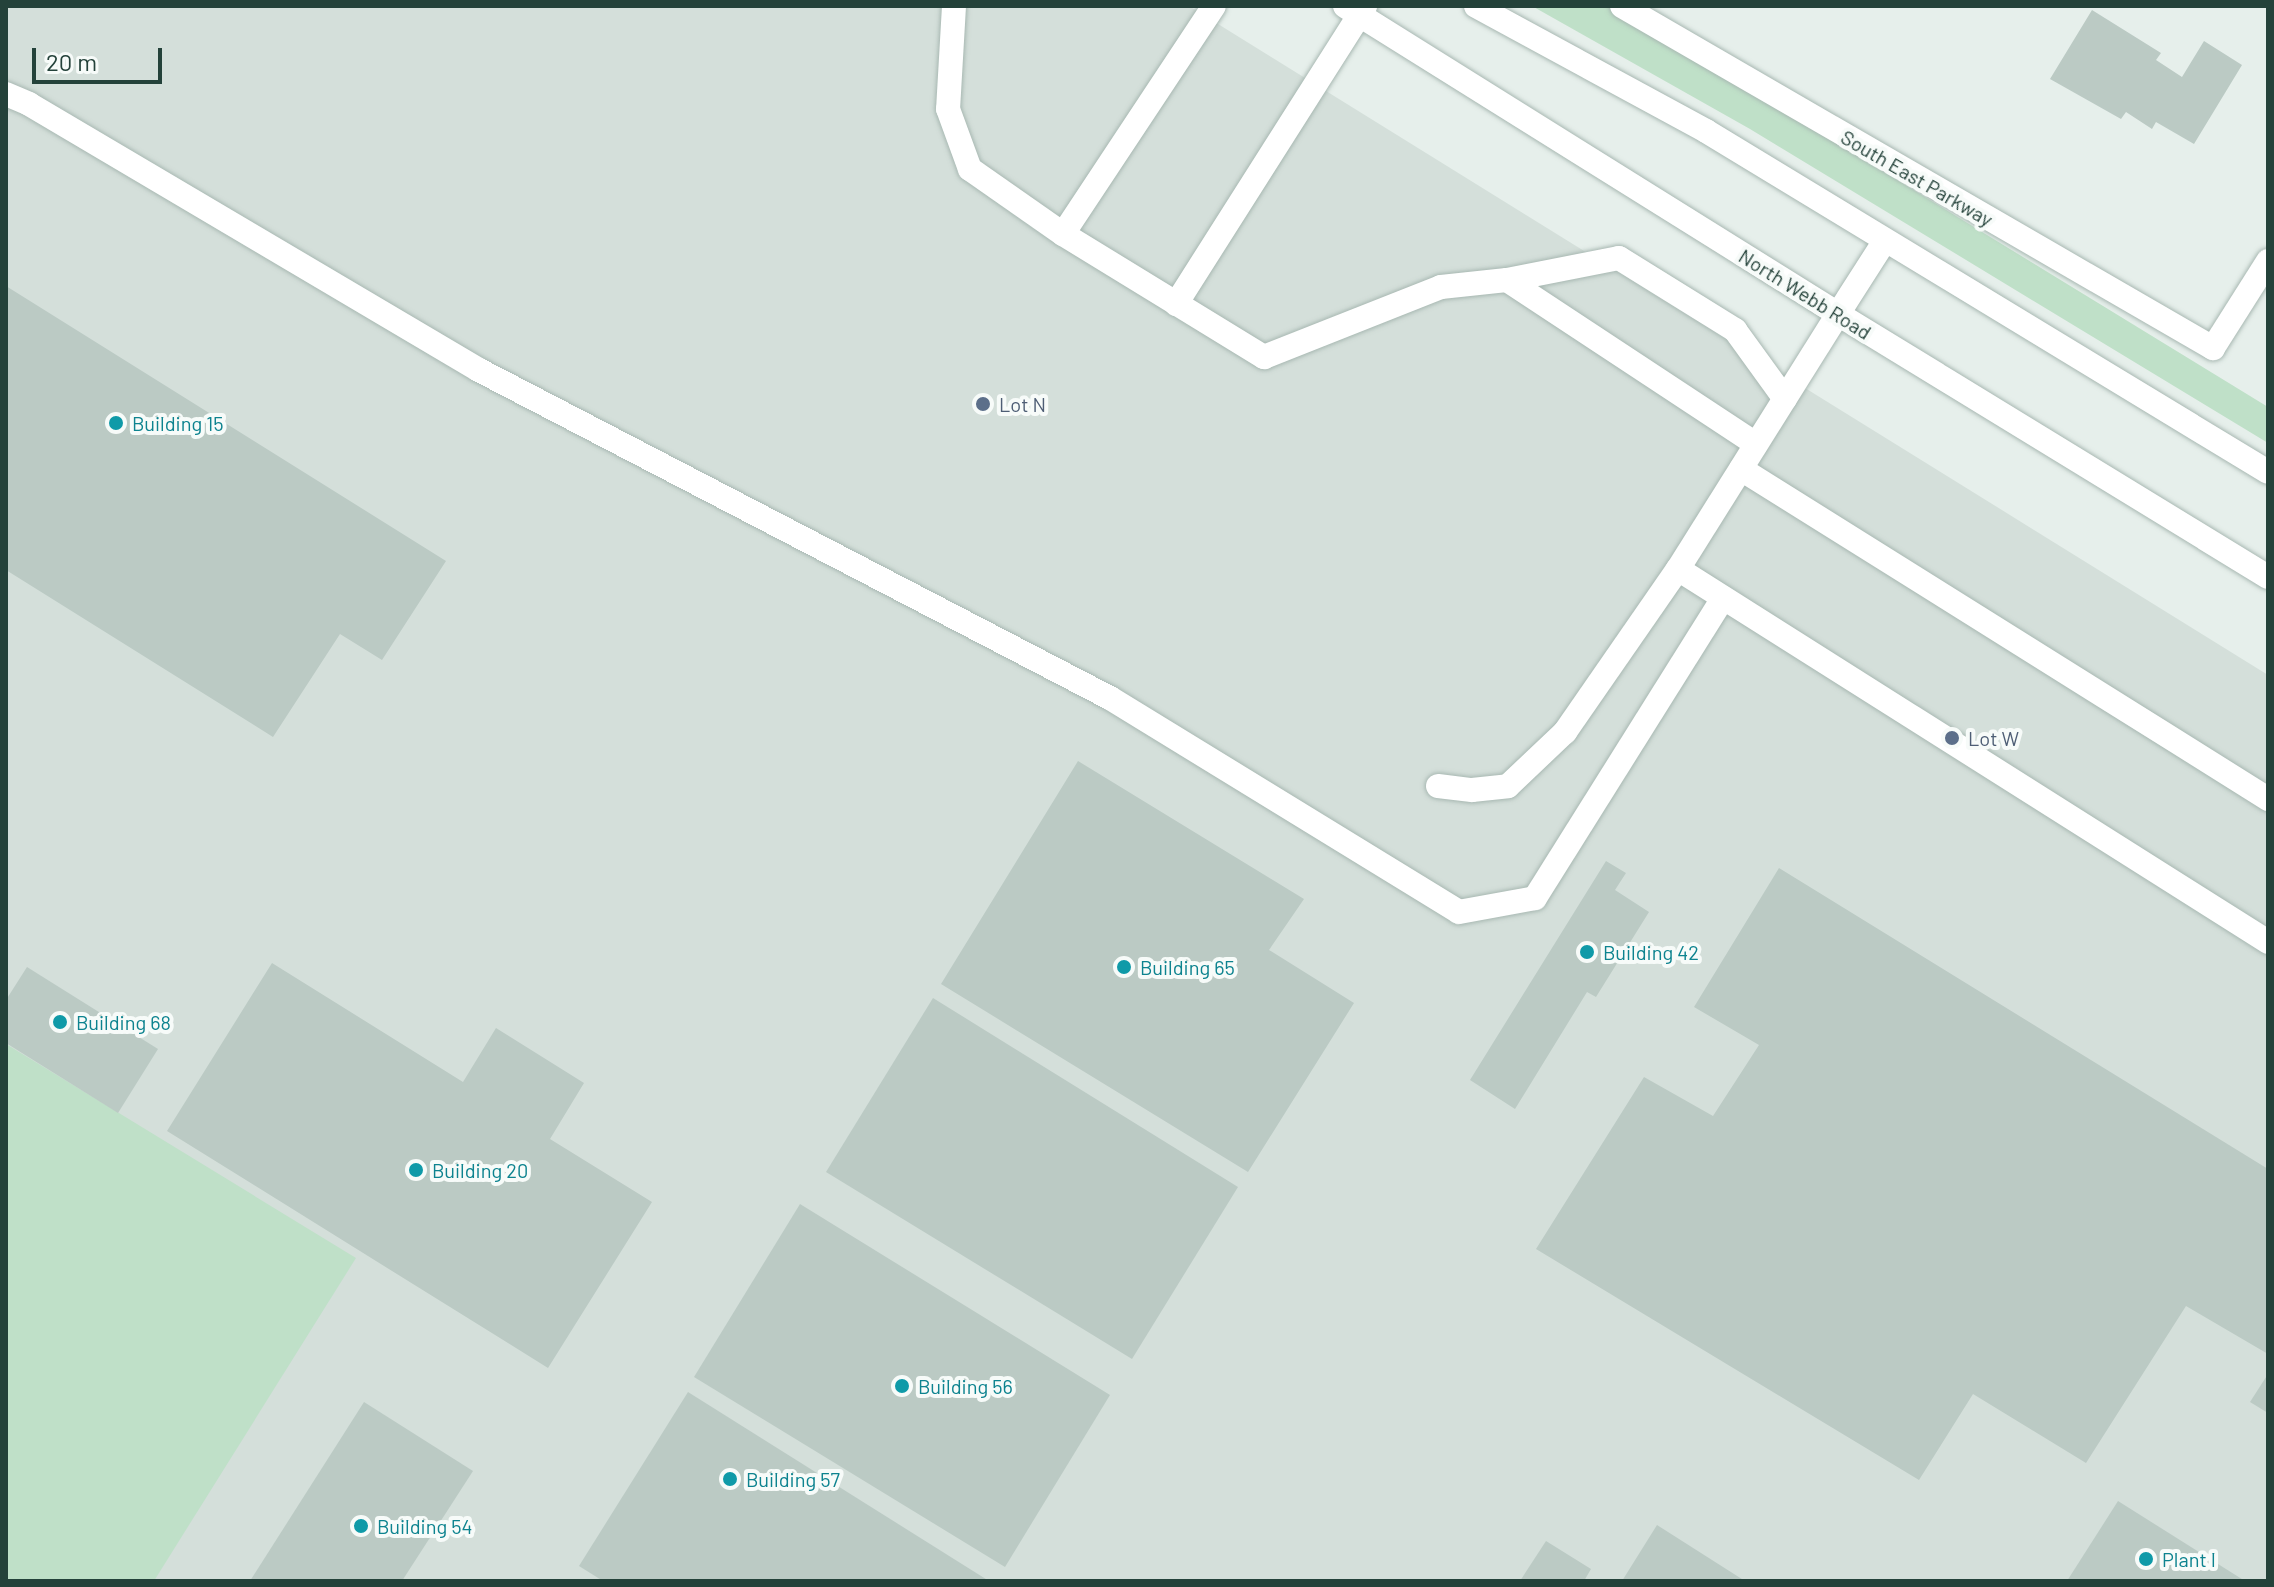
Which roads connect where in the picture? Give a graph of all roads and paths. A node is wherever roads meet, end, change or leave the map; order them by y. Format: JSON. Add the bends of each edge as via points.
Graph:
{"nodes":[{"id":1,"x":954,"y":6,"type":"edge"},
{"id":2,"x":1214,"y":6,"type":"edge"},
{"id":3,"x":1476,"y":6,"type":"edge"},
{"id":4,"x":1622,"y":6,"type":"edge"},
{"id":5,"x":1356,"y":9,"type":"edge"},
{"id":6,"x":6,"y":94,"type":"edge"},
{"id":7,"x":1063,"y":234,"type":"junction"},
{"id":8,"x":1884,"y":242,"type":"junction"},
{"id":9,"x":2268,"y":261,"type":"edge"},
{"id":10,"x":1507,"y":280,"type":"junction"},
{"id":11,"x":1176,"y":304,"type":"junction"},
{"id":12,"x":1838,"y":314,"type":"junction"},
{"id":13,"x":1785,"y":399,"type":"junction"},
{"id":14,"x":1756,"y":444,"type":"junction"},
{"id":15,"x":1741,"y":469,"type":"junction"},
{"id":16,"x":2268,"y":472,"type":"edge"},
{"id":17,"x":1678,"y":569,"type":"junction"},
{"id":18,"x":2268,"y":577,"type":"edge"},
{"id":19,"x":1723,"y":598,"type":"junction"},
{"id":20,"x":1438,"y":786,"type":"dead end"},
{"id":21,"x":2268,"y":799,"type":"edge"},
{"id":22,"x":2268,"y":942,"type":"edge"}],
"edges":[{"from":1,"to":7,"type":"main road","via":[[948,109],[970,169]]},
{"from":2,"to":7,"type":"main road"},
{"from":3,"to":8,"type":"main road","via":[[1706,131]]},
{"from":4,"to":9,"type":"main road","name":"South East Parkway","via":[[2213,348]]},
{"from":5,"to":11,"type":"main road"},
{"from":5,"to":12,"type":"main road","name":"North Webb Road"},
{"from":6,"to":19,"type":"main road","via":[[479,370],[1110,698],[1459,912],[1535,898]]},
{"from":7,"to":11,"type":"main road"},
{"from":8,"to":12,"type":"main road"},
{"from":8,"to":16,"type":"main road"},
{"from":10,"to":11,"type":"main road","via":[[1441,287],[1264,357]]},
{"from":10,"to":13,"type":"main road","via":[[1619,258],[1735,330]]},
{"from":10,"to":14,"type":"main road"},
{"from":12,"to":13,"type":"main road"},
{"from":12,"to":18,"type":"main road","name":"North Webb Road"},
{"from":13,"to":14,"type":"main road"},
{"from":14,"to":15,"type":"main road"},
{"from":15,"to":17,"type":"main road"},
{"from":15,"to":21,"type":"main road"},
{"from":17,"to":19,"type":"main road"},
{"from":17,"to":20,"type":"main road","via":[[1565,732],[1508,786]]},
{"from":19,"to":22,"type":"main road"}]}
